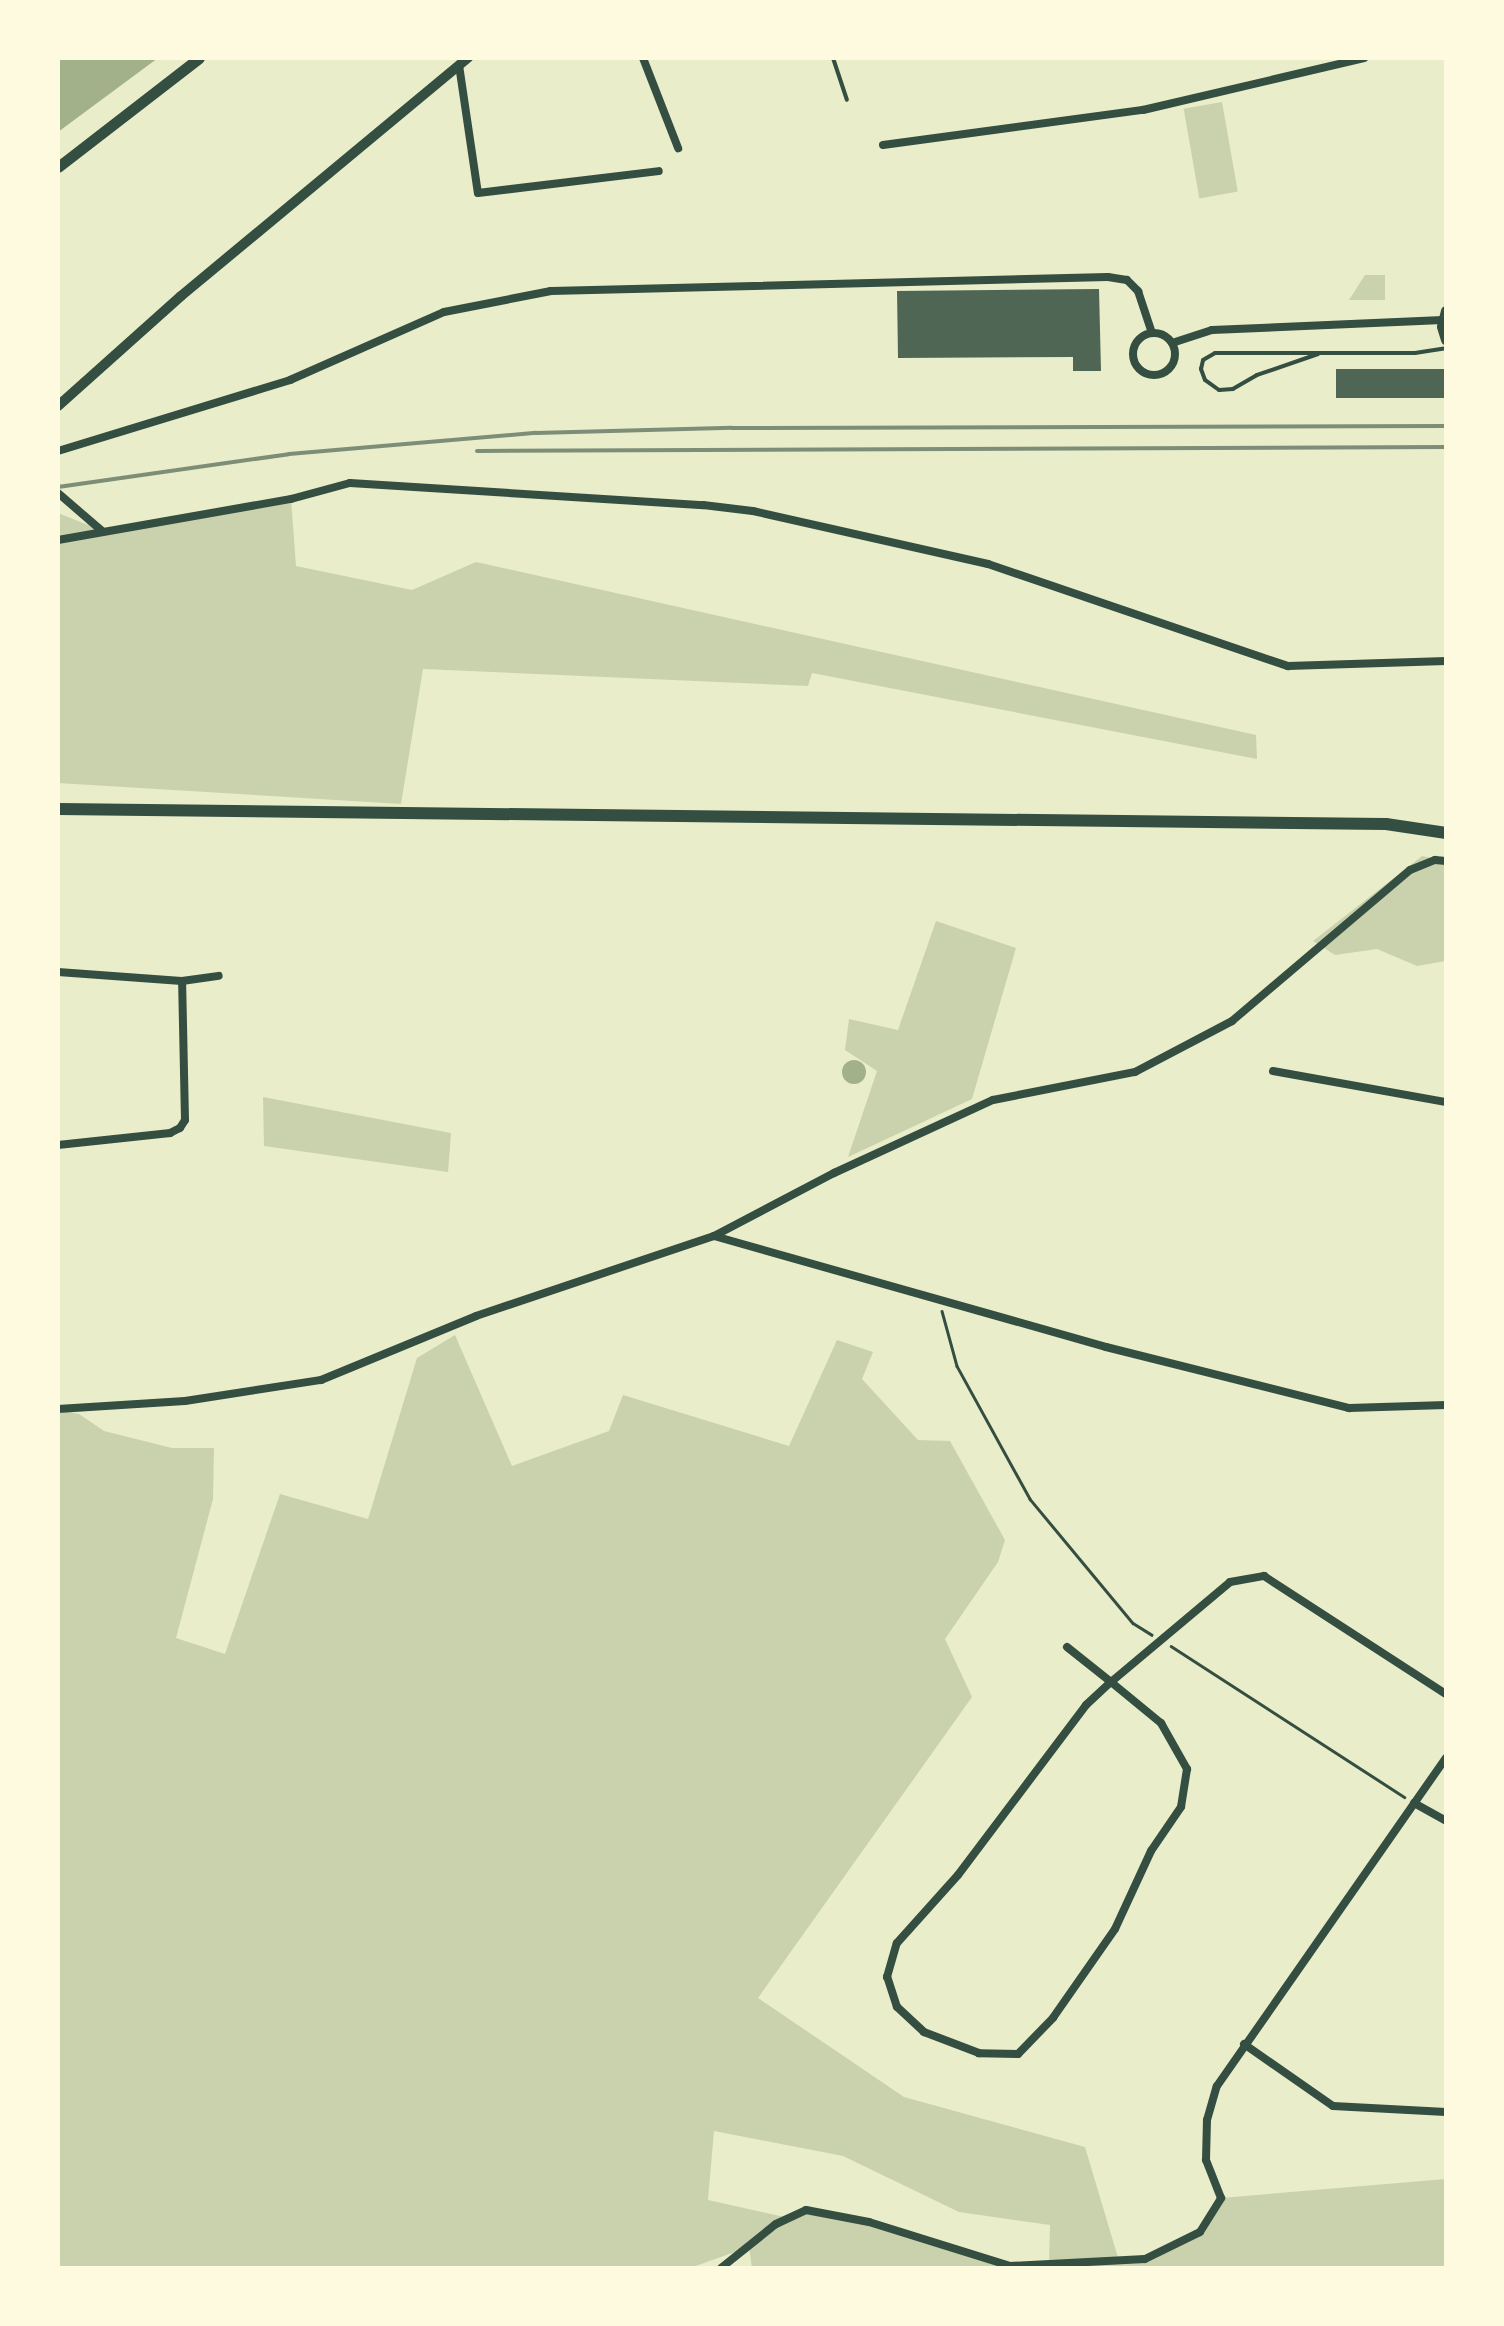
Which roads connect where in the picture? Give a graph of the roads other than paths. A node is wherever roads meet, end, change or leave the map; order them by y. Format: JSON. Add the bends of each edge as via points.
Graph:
{"nodes":[{"id":1,"x":199,"y":58,"type":"edge"},
{"id":2,"x":643,"y":58,"type":"edge"},
{"id":3,"x":834,"y":58,"type":"edge"},
{"id":4,"x":1364,"y":58,"type":"edge"},
{"id":5,"x":463,"y":61,"type":"edge"},
{"id":6,"x":1315,"y":62,"type":"edge"},
{"id":7,"x":847,"y":100,"type":"dead end"},
{"id":8,"x":882,"y":145,"type":"dead end"},
{"id":9,"x":678,"y":148,"type":"dead end"},
{"id":10,"x":58,"y":167,"type":"edge"},
{"id":11,"x":659,"y":171,"type":"dead end"},
{"id":12,"x":1445,"y":316,"type":"edge"},
{"id":13,"x":1152,"y":333,"type":"junction"},
{"id":14,"x":1446,"y":340,"type":"edge"},
{"id":15,"x":1172,"y":344,"type":"junction"},
{"id":16,"x":1446,"y":348,"type":"edge"},
{"id":17,"x":1318,"y":354,"type":"junction"},
{"id":18,"x":58,"y":406,"type":"edge"},
{"id":19,"x":58,"y":451,"type":"edge"},
{"id":20,"x":58,"y":494,"type":"edge"},
{"id":21,"x":102,"y":531,"type":"junction"},
{"id":22,"x":58,"y":540,"type":"edge"},
{"id":23,"x":1446,"y":661,"type":"edge"},
{"id":24,"x":58,"y":808,"type":"edge"},
{"id":25,"x":1446,"y":833,"type":"edge"},
{"id":26,"x":1446,"y":861,"type":"edge"},
{"id":27,"x":58,"y":972,"type":"edge"},
{"id":28,"x":219,"y":976,"type":"dead end"},
{"id":29,"x":182,"y":981,"type":"junction"},
{"id":30,"x":1273,"y":1071,"type":"dead end"},
{"id":31,"x":1446,"y":1102,"type":"edge"},
{"id":32,"x":58,"y":1146,"type":"edge"},
{"id":33,"x":714,"y":1236,"type":"junction"},
{"id":34,"x":1446,"y":1405,"type":"edge"},
{"id":35,"x":58,"y":1409,"type":"edge"},
{"id":36,"x":1067,"y":1647,"type":"dead end"},
{"id":37,"x":1111,"y":1682,"type":"junction"},
{"id":38,"x":1446,"y":1694,"type":"edge"},
{"id":39,"x":1446,"y":1758,"type":"edge"},
{"id":40,"x":1414,"y":1803,"type":"junction"},
{"id":41,"x":1446,"y":1821,"type":"edge"},
{"id":42,"x":1244,"y":2044,"type":"junction"},
{"id":43,"x":1446,"y":2112,"type":"edge"},
{"id":44,"x":721,"y":2268,"type":"edge"}],
"edges":[{"from":1,"to":10,"type":"main road"},
{"from":2,"to":9,"type":"street"},
{"from":3,"to":7,"type":"lane"},
{"from":4,"to":6,"type":"street"},
{"from":5,"to":11,"type":"street","via":[[478,193]]},
{"from":5,"to":18,"type":"street"},
{"from":6,"to":8,"type":"street","via":[[1143,110]]},
{"from":12,"to":14,"type":"street"},
{"from":12,"to":15,"type":"street","via":[[1212,330]]},
{"from":13,"to":15,"type":"street"},
{"from":13,"to":15,"type":"street","via":[[1133,353],[1146,374],[1170,368]]},
{"from":13,"to":19,"type":"street","via":[[1138,291],[1127,280],[1108,277],[551,291],[444,312],[290,380]]},
{"from":16,"to":17,"type":"lane"},
{"from":17,"to":17,"type":"lane","via":[[1214,353],[1201,370],[1218,390],[1234,389]]},
{"from":20,"to":21,"type":"street"},
{"from":21,"to":22,"type":"street"},
{"from":21,"to":23,"type":"street","via":[[350,483],[703,505],[988,564],[1288,666]]},
{"from":24,"to":25,"type":"main road","via":[[1386,824]]},
{"from":26,"to":33,"type":"street","via":[[1410,870],[1232,1022],[1135,1072],[994,1100]]},
{"from":27,"to":29,"type":"street"},
{"from":28,"to":29,"type":"street"},
{"from":29,"to":32,"type":"street","via":[[180,1128]]},
{"from":30,"to":31,"type":"street"},
{"from":33,"to":34,"type":"street","via":[[1350,1408]]},
{"from":33,"to":35,"type":"street","via":[[476,1316],[322,1380],[185,1401]]},
{"from":36,"to":37,"type":"street"},
{"from":37,"to":37,"type":"street","via":[[897,1943],[888,1977],[892,1992],[897,2007],[924,2032],[979,2054],[1018,2054],[1054,2018],[1115,1929],[1151,1851],[1182,1807],[1186,1769],[1161,1723]]},
{"from":37,"to":38,"type":"street","via":[[1230,1582],[1264,1576]]},
{"from":39,"to":40,"type":"street"},
{"from":40,"to":41,"type":"street"},
{"from":40,"to":42,"type":"street"},
{"from":42,"to":43,"type":"street","via":[[1334,2106]]},
{"from":42,"to":44,"type":"street","via":[[1217,2086],[1207,2120],[1206,2160],[1220,2198],[1200,2232],[1145,2259],[1010,2266],[806,2210]]}]}
